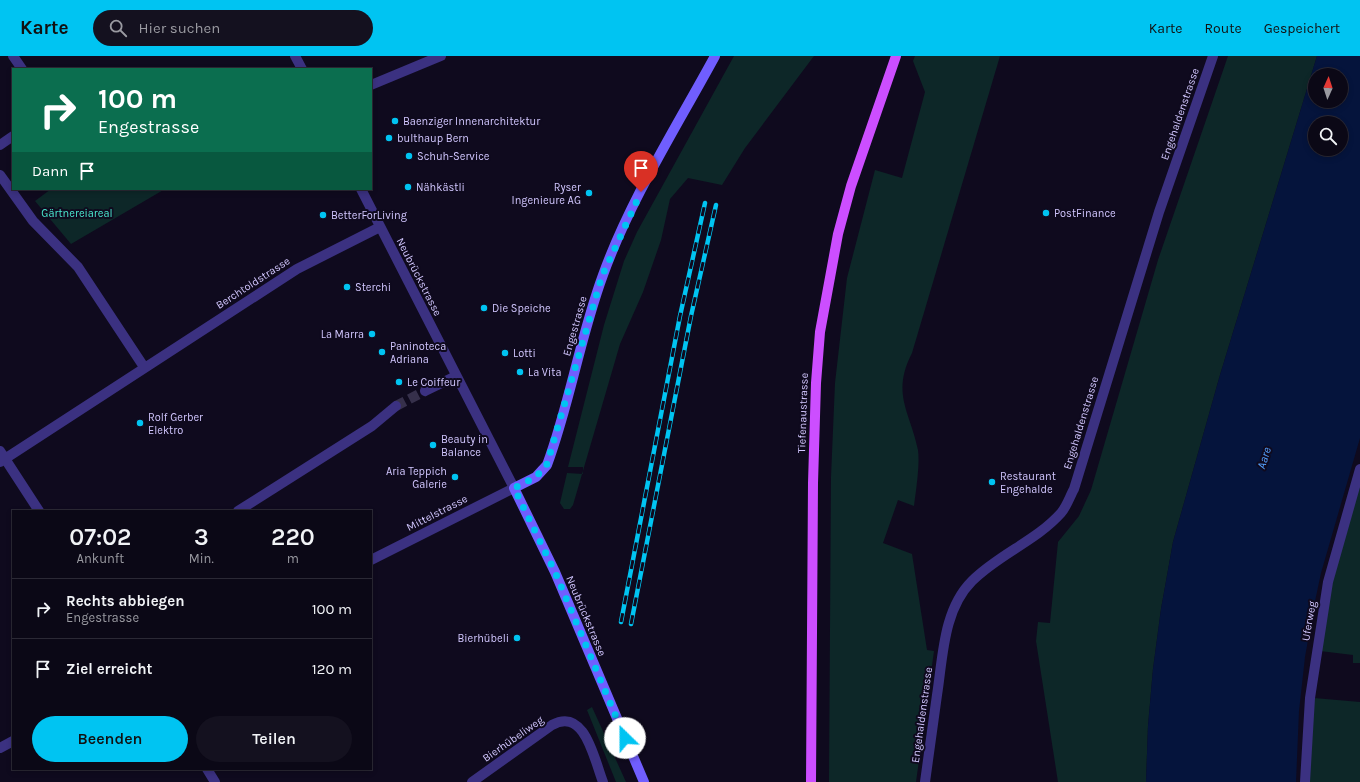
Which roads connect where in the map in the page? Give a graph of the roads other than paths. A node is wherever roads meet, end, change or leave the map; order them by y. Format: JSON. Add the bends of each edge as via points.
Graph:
{"nodes":[{"id":1,"x":13,"y":56,"type":"edge"},
{"id":2,"x":295,"y":56,"type":"edge"},
{"id":3,"x":441,"y":56,"type":"edge"},
{"id":4,"x":715,"y":56,"type":"edge"},
{"id":5,"x":896,"y":56,"type":"edge"},
{"id":6,"x":1213,"y":56,"type":"edge"},
{"id":7,"x":21,"y":68,"type":"edge"},
{"id":8,"x":301,"y":68,"type":"edge"},
{"id":9,"x":372,"y":85,"type":"edge"},
{"id":10,"x":12,"y":137,"type":"edge"},
{"id":11,"x":0,"y":145,"type":"edge"},
{"id":12,"x":0,"y":175,"type":"edge"},
{"id":13,"x":362,"y":190,"type":"edge"},
{"id":14,"x":380,"y":227,"type":"junction"},
{"id":15,"x":144,"y":368,"type":"junction"},
{"id":16,"x":456,"y":376,"type":"junction"},
{"id":17,"x":425,"y":391,"type":"tunnel mouth"},
{"id":18,"x":396,"y":406,"type":"tunnel mouth"},
{"id":19,"x":2,"y":457,"type":"edge"},
{"id":20,"x":1360,"y":469,"type":"edge"},
{"id":21,"x":514,"y":488,"type":"junction"},
{"id":22,"x":38,"y":510,"type":"edge"},
{"id":23,"x":240,"y":510,"type":"edge"},
{"id":24,"x":372,"y":559,"type":"edge"},
{"id":25,"x":12,"y":742,"type":"edge"},
{"id":26,"x":0,"y":748,"type":"edge"},
{"id":27,"x":208,"y":770,"type":"edge"},
{"id":28,"x":215,"y":782,"type":"edge"},
{"id":29,"x":472,"y":782,"type":"edge"},
{"id":30,"x":603,"y":782,"type":"edge"},
{"id":31,"x":644,"y":782,"type":"edge"},
{"id":32,"x":811,"y":782,"type":"edge"},
{"id":33,"x":925,"y":782,"type":"edge"},
{"id":34,"x":1305,"y":782,"type":"edge"}],
"edges":[{"from":1,"to":7,"type":"street"},
{"from":2,"to":8,"type":"street"},
{"from":3,"to":9,"type":"street"},
{"from":4,"to":21,"type":"street","name":"Engestrasse","via":[[641,192],[610,257],[596,295],[547,464],[536,477]]},
{"from":5,"to":32,"type":"main road","name":"Tiefenaustrasse","via":[[849,193],[830,273],[820,332],[813,483]]},
{"from":6,"to":33,"type":"street","name":"Engehaldenstrasse","via":[[1159,212],[1074,489],[1062,512],[1043,530],[989,566],[971,582],[951,616]]},
{"from":10,"to":11,"type":"street"},
{"from":12,"to":15,"type":"street","via":[[34,221],[83,274]]},
{"from":13,"to":14,"type":"street","name":"Neubrückstrasse"},
{"from":14,"to":15,"type":"street","name":"Berchtoldstrasse","via":[[297,269]]},
{"from":14,"to":16,"type":"street","name":"Neubrückstrasse"},
{"from":15,"to":19,"type":"street","name":"Berchtoldstrasse"},
{"from":16,"to":17,"type":"street"},
{"from":16,"to":21,"type":"street","name":"Neubrückstrasse"},
{"from":18,"to":23,"type":"street","via":[[372,426]]},
{"from":19,"to":22,"type":"street"},
{"from":20,"to":34,"type":"street","name":"Uferweg","via":[[1328,582],[1310,698]]},
{"from":21,"to":24,"type":"street","name":"Mittelstrasse"},
{"from":21,"to":31,"type":"street","name":"Neubrückstrasse","via":[[555,572]]},
{"from":25,"to":26,"type":"street"},
{"from":27,"to":28,"type":"street"},
{"from":29,"to":30,"type":"street","name":"Bierhübeliweg","via":[[552,726],[565,721],[572,722],[583,731]]}]}
